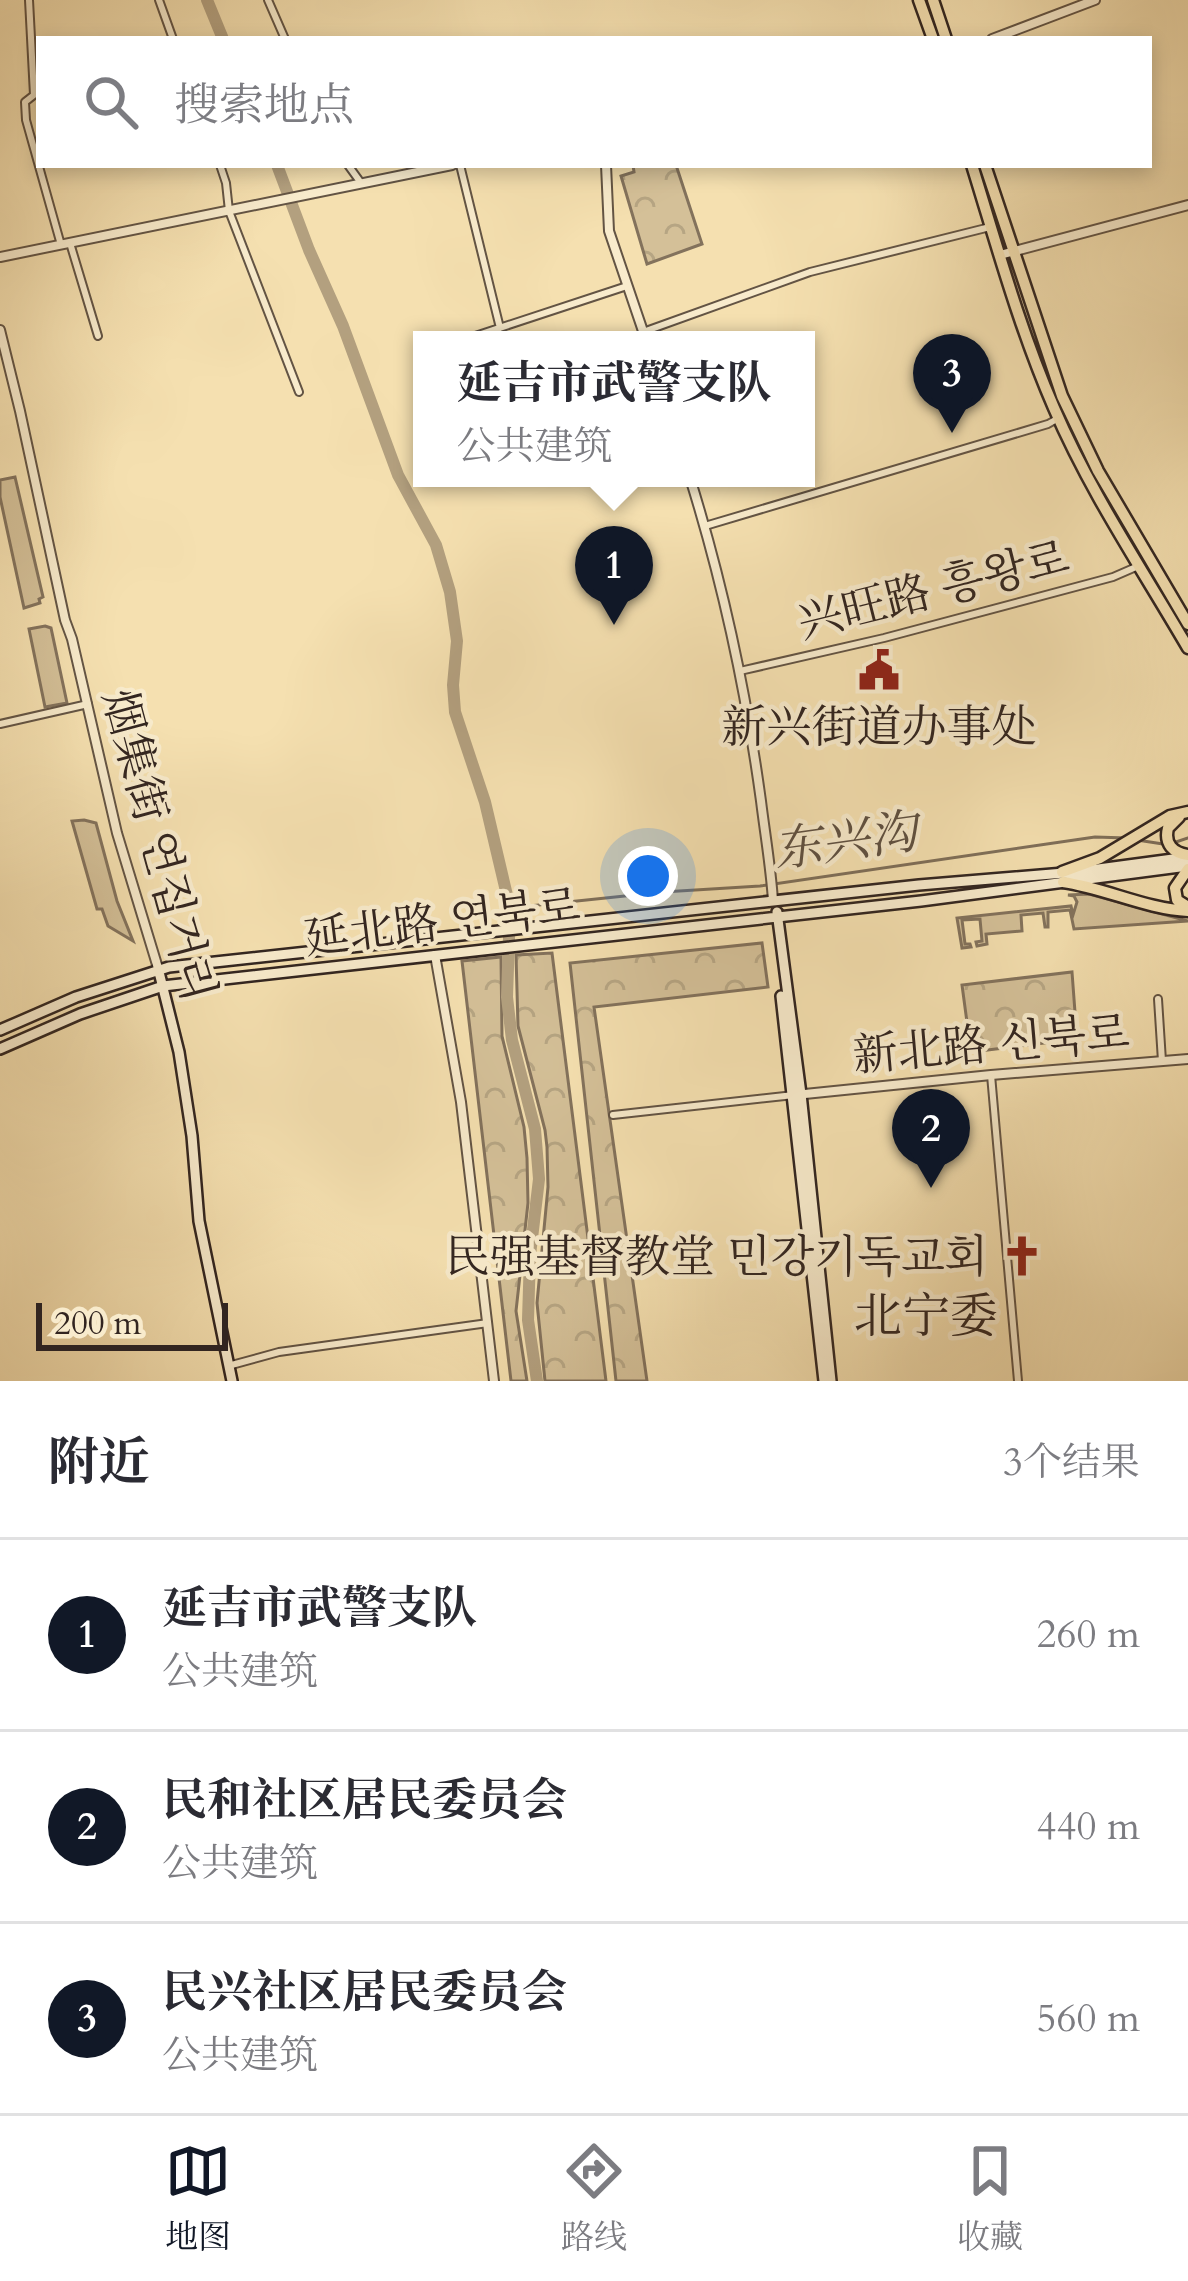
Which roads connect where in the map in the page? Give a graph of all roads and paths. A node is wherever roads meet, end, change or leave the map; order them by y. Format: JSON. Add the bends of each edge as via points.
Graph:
{"nodes":[{"id":1,"x":29,"y":0,"type":"edge"},
{"id":2,"x":159,"y":0,"type":"edge"},
{"id":3,"x":268,"y":0,"type":"edge"},
{"id":4,"x":920,"y":0,"type":"edge"},
{"id":5,"x":933,"y":0,"type":"edge"},
{"id":6,"x":1095,"y":0,"type":"edge"},
{"id":7,"x":172,"y":36,"type":"edge"},
{"id":8,"x":284,"y":36,"type":"edge"},
{"id":9,"x":931,"y":36,"type":"edge"},
{"id":10,"x":945,"y":36,"type":"edge"},
{"id":11,"x":1000,"y":36,"type":"edge"},
{"id":12,"x":36,"y":152,"type":"edge"},
{"id":13,"x":41,"y":168,"type":"edge"},
{"id":14,"x":221,"y":168,"type":"edge"},
{"id":15,"x":350,"y":168,"type":"edge"},
{"id":16,"x":440,"y":168,"type":"edge"},
{"id":17,"x":457,"y":168,"type":"edge"},
{"id":18,"x":606,"y":168,"type":"edge"},
{"id":19,"x":973,"y":168,"type":"edge"},
{"id":20,"x":986,"y":168,"type":"edge"},
{"id":21,"x":361,"y":183,"type":"junction"},
{"id":22,"x":1188,"y":205,"type":"edge"},
{"id":23,"x":232,"y":210,"type":"junction"},
{"id":24,"x":991,"y":227,"type":"junction"},
{"id":25,"x":65,"y":244,"type":"junction"},
{"id":26,"x":1006,"y":253,"type":"junction"},
{"id":27,"x":0,"y":256,"type":"edge"},
{"id":28,"x":627,"y":286,"type":"junction"},
{"id":29,"x":500,"y":328,"type":"junction"},
{"id":30,"x":0,"y":329,"type":"edge"},
{"id":31,"x":491,"y":331,"type":"edge"},
{"id":32,"x":642,"y":331,"type":"edge"},
{"id":33,"x":656,"y":331,"type":"edge"},
{"id":34,"x":98,"y":336,"type":"dead end"},
{"id":35,"x":299,"y":392,"type":"dead end"},
{"id":36,"x":1058,"y":418,"type":"junction"},
{"id":37,"x":694,"y":487,"type":"edge"},
{"id":38,"x":705,"y":526,"type":"junction"},
{"id":39,"x":1139,"y":565,"type":"junction"},
{"id":40,"x":1188,"y":624,"type":"edge"},
{"id":41,"x":1188,"y":648,"type":"edge"},
{"id":42,"x":740,"y":671,"type":"junction"},
{"id":43,"x":88,"y":704,"type":"junction"},
{"id":44,"x":0,"y":724,"type":"edge"},
{"id":45,"x":1188,"y":814,"type":"edge"},
{"id":46,"x":1186,"y":865,"type":"edge"},
{"id":47,"x":1063,"y":877,"type":"junction"},
{"id":48,"x":772,"y":890,"type":"junction"},
{"id":49,"x":1184,"y":906,"type":"edge"},
{"id":50,"x":775,"y":916,"type":"junction"},
{"id":51,"x":435,"y":954,"type":"junction"},
{"id":52,"x":158,"y":968,"type":"junction"},
{"id":53,"x":163,"y":986,"type":"junction"},
{"id":54,"x":1158,"y":999,"type":"dead end"},
{"id":55,"x":0,"y":1030,"type":"edge"},
{"id":56,"x":0,"y":1049,"type":"edge"},
{"id":57,"x":1188,"y":1059,"type":"edge"},
{"id":58,"x":1162,"y":1061,"type":"junction"},
{"id":59,"x":992,"y":1075,"type":"junction"},
{"id":60,"x":798,"y":1095,"type":"junction"},
{"id":61,"x":613,"y":1115,"type":"dead end"},
{"id":62,"x":488,"y":1323,"type":"junction"},
{"id":63,"x":228,"y":1366,"type":"junction"},
{"id":64,"x":232,"y":1381,"type":"edge"},
{"id":65,"x":494,"y":1381,"type":"edge"},
{"id":66,"x":828,"y":1381,"type":"edge"},
{"id":67,"x":1018,"y":1381,"type":"edge"}],
"edges":[{"from":1,"to":12,"type":"street","via":[[34,95],[25,101]]},
{"from":2,"to":7,"type":"street"},
{"from":3,"to":8,"type":"street"},
{"from":4,"to":9,"type":"main road"},
{"from":5,"to":10,"type":"main road"},
{"from":6,"to":11,"type":"street"},
{"from":13,"to":25,"type":"street"},
{"from":14,"to":23,"type":"street"},
{"from":15,"to":21,"type":"street"},
{"from":16,"to":21,"type":"street"},
{"from":17,"to":29,"type":"street"},
{"from":18,"to":28,"type":"street","via":[[609,230]]},
{"from":19,"to":24,"type":"main road"},
{"from":20,"to":26,"type":"main road"},
{"from":21,"to":23,"type":"street"},
{"from":22,"to":26,"type":"street"},
{"from":23,"to":25,"type":"street"},
{"from":23,"to":35,"type":"street"},
{"from":24,"to":26,"type":"main road"},
{"from":24,"to":33,"type":"street","via":[[752,290]]},
{"from":25,"to":27,"type":"street"},
{"from":25,"to":34,"type":"street"},
{"from":26,"to":36,"type":"main road"},
{"from":26,"to":40,"type":"main road","via":[[1078,434]]},
{"from":28,"to":29,"type":"street"},
{"from":28,"to":32,"type":"street"},
{"from":29,"to":31,"type":"street"},
{"from":30,"to":43,"type":"street","name":"烟集街 연집거리"},
{"from":36,"to":38,"type":"street"},
{"from":36,"to":39,"type":"main road"},
{"from":37,"to":38,"type":"street"},
{"from":38,"to":42,"type":"street"},
{"from":39,"to":41,"type":"main road"},
{"from":39,"to":42,"type":"street","name":"兴旺路 흥왕로"},
{"from":42,"to":48,"type":"street"},
{"from":43,"to":44,"type":"street"},
{"from":43,"to":52,"type":"street","name":"烟集街 연집거리"},
{"from":45,"to":46,"type":"main road","via":[[1168,828]]},
{"from":45,"to":47,"type":"main road","via":[[1170,816]]},
{"from":46,"to":47,"type":"main road","name":"延北路 연북로"},
{"from":46,"to":49,"type":"main road","via":[[1175,888]]},
{"from":47,"to":48,"type":"main road","name":"延北路 연북로"},
{"from":47,"to":49,"type":"main road","via":[[1172,910]]},
{"from":47,"to":50,"type":"main road","name":"延北路 연북로"},
{"from":48,"to":50,"type":"main road"},
{"from":48,"to":52,"type":"main road","name":"延北路 연북로"},
{"from":50,"to":51,"type":"main road","name":"延北路 연북로"},
{"from":50,"to":60,"type":"main road"},
{"from":51,"to":53,"type":"main road","name":"延北路 연북로"},
{"from":51,"to":62,"type":"street"},
{"from":52,"to":53,"type":"main road","name":"烟集街 연집거리"},
{"from":52,"to":55,"type":"main road","name":"延北路 연북로"},
{"from":53,"to":56,"type":"main road","name":"延北路 연북로"},
{"from":53,"to":63,"type":"main road","name":"烟集街 연집거리"},
{"from":54,"to":58,"type":"street"},
{"from":57,"to":58,"type":"street","name":"新北路 신북로"},
{"from":58,"to":59,"type":"street","name":"新北路 신북로"},
{"from":59,"to":60,"type":"street","name":"新北路 신북로"},
{"from":59,"to":67,"type":"street"},
{"from":60,"to":61,"type":"street"},
{"from":60,"to":66,"type":"main road"},
{"from":62,"to":63,"type":"street"},
{"from":62,"to":65,"type":"street"},
{"from":63,"to":64,"type":"main road","name":"烟集街 연집거리"}]}
